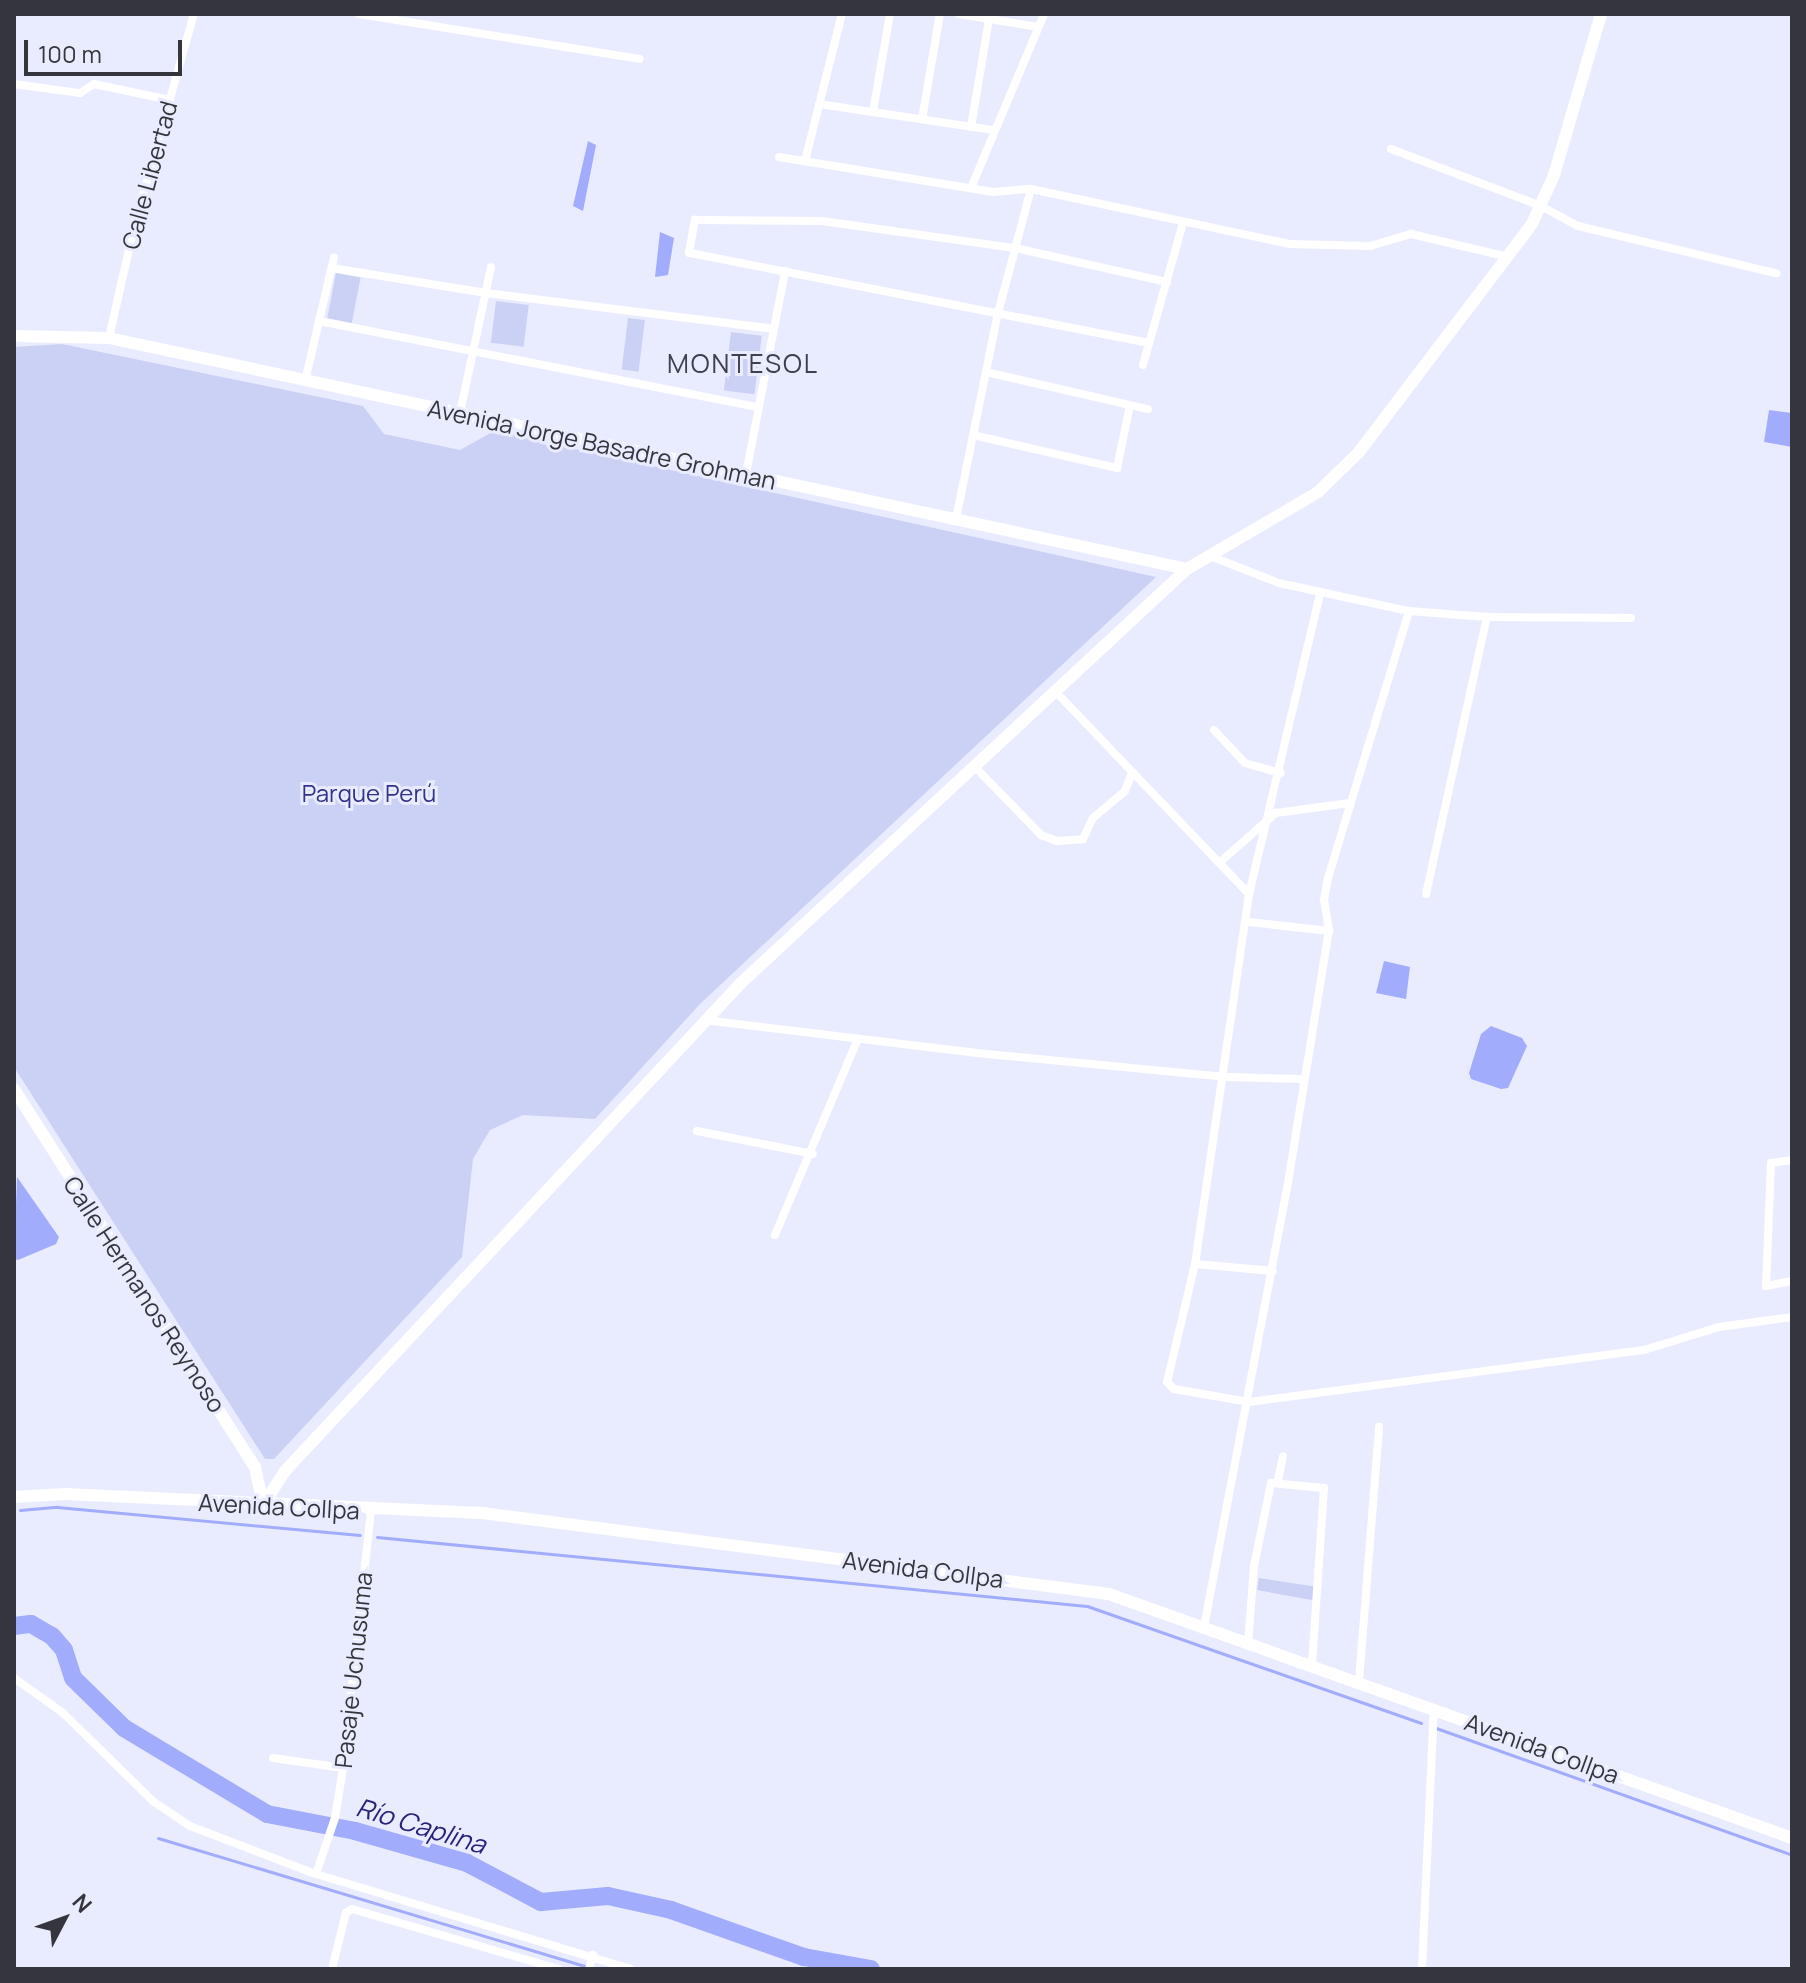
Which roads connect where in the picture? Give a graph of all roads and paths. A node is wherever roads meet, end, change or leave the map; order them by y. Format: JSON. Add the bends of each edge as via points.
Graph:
{"nodes":[{"id":1,"x":194,"y":14,"type":"edge"},
{"id":2,"x":359,"y":14,"type":"edge"},
{"id":3,"x":842,"y":14,"type":"edge"},
{"id":4,"x":890,"y":14,"type":"edge"},
{"id":5,"x":940,"y":14,"type":"edge"},
{"id":6,"x":959,"y":14,"type":"edge"},
{"id":7,"x":1044,"y":14,"type":"edge"},
{"id":8,"x":1601,"y":14,"type":"edge"},
{"id":9,"x":989,"y":19,"type":"junction"},
{"id":10,"x":1038,"y":27,"type":"junction"},
{"id":11,"x":639,"y":59,"type":"dead end"},
{"id":12,"x":14,"y":84,"type":"edge"},
{"id":13,"x":170,"y":100,"type":"junction"},
{"id":14,"x":819,"y":104,"type":"junction"},
{"id":15,"x":873,"y":112,"type":"junction"},
{"id":16,"x":922,"y":119,"type":"junction"},
{"id":17,"x":971,"y":127,"type":"junction"},
{"id":18,"x":994,"y":130,"type":"junction"},
{"id":19,"x":1391,"y":149,"type":"dead end"},
{"id":20,"x":779,"y":157,"type":"dead end"},
{"id":21,"x":805,"y":161,"type":"junction"},
{"id":22,"x":971,"y":188,"type":"junction"},
{"id":23,"x":1031,"y":189,"type":"junction"},
{"id":24,"x":1541,"y":206,"type":"junction"},
{"id":25,"x":1183,"y":223,"type":"junction"},
{"id":26,"x":1015,"y":248,"type":"junction"},
{"id":27,"x":334,"y":257,"type":"dead end"},
{"id":28,"x":1508,"y":257,"type":"junction"},
{"id":29,"x":491,"y":267,"type":"dead end"},
{"id":30,"x":332,"y":268,"type":"junction"},
{"id":31,"x":785,"y":271,"type":"junction"},
{"id":32,"x":1776,"y":273,"type":"dead end"},
{"id":33,"x":1167,"y":282,"type":"junction"},
{"id":34,"x":486,"y":293,"type":"junction"},
{"id":35,"x":998,"y":313,"type":"junction"},
{"id":36,"x":319,"y":321,"type":"junction"},
{"id":37,"x":773,"y":329,"type":"junction"},
{"id":38,"x":14,"y":336,"type":"edge"},
{"id":39,"x":109,"y":338,"type":"junction"},
{"id":40,"x":1149,"y":343,"type":"junction"},
{"id":41,"x":473,"y":352,"type":"junction"},
{"id":42,"x":1143,"y":365,"type":"dead end"},
{"id":43,"x":986,"y":372,"type":"junction"},
{"id":44,"x":305,"y":381,"type":"junction"},
{"id":45,"x":1130,"y":405,"type":"junction"},
{"id":46,"x":758,"y":407,"type":"junction"},
{"id":47,"x":1148,"y":409,"type":"dead end"},
{"id":48,"x":460,"y":413,"type":"junction"},
{"id":49,"x":973,"y":435,"type":"junction"},
{"id":50,"x":746,"y":474,"type":"junction"},
{"id":51,"x":956,"y":519,"type":"junction"},
{"id":52,"x":1210,"y":556,"type":"junction"},
{"id":53,"x":1187,"y":569,"type":"junction"},
{"id":54,"x":1320,"y":594,"type":"junction"},
{"id":55,"x":1409,"y":611,"type":"junction"},
{"id":56,"x":1487,"y":617,"type":"junction"},
{"id":57,"x":1631,"y":618,"type":"dead end"},
{"id":58,"x":1054,"y":690,"type":"junction"},
{"id":59,"x":1214,"y":730,"type":"dead end"},
{"id":60,"x":973,"y":765,"type":"junction"},
{"id":61,"x":1132,"y":773,"type":"junction"},
{"id":62,"x":1281,"y":773,"type":"junction"},
{"id":63,"x":1349,"y":803,"type":"junction"},
{"id":64,"x":1268,"y":824,"type":"junction"},
{"id":65,"x":1219,"y":863,"type":"junction"},
{"id":66,"x":1249,"y":894,"type":"junction"},
{"id":67,"x":1426,"y":894,"type":"dead end"},
{"id":68,"x":1249,"y":922,"type":"junction"},
{"id":69,"x":1329,"y":931,"type":"junction"},
{"id":70,"x":703,"y":1020,"type":"junction"},
{"id":71,"x":857,"y":1041,"type":"junction"},
{"id":72,"x":1225,"y":1077,"type":"junction"},
{"id":73,"x":1303,"y":1079,"type":"junction"},
{"id":74,"x":14,"y":1089,"type":"edge"},
{"id":75,"x":697,"y":1131,"type":"dead end"},
{"id":76,"x":813,"y":1154,"type":"junction"},
{"id":77,"x":1792,"y":1160,"type":"edge"},
{"id":78,"x":775,"y":1235,"type":"dead end"},
{"id":79,"x":1195,"y":1264,"type":"junction"},
{"id":80,"x":1273,"y":1271,"type":"junction"},
{"id":81,"x":1792,"y":1281,"type":"edge"},
{"id":82,"x":1792,"y":1317,"type":"edge"},
{"id":83,"x":1249,"y":1402,"type":"junction"},
{"id":84,"x":1379,"y":1427,"type":"dead end"},
{"id":85,"x":1283,"y":1457,"type":"dead end"},
{"id":86,"x":1278,"y":1480,"type":"junction"},
{"id":87,"x":14,"y":1497,"type":"edge"},
{"id":88,"x":263,"y":1505,"type":"junction"},
{"id":89,"x":371,"y":1510,"type":"junction"},
{"id":90,"x":1204,"y":1627,"type":"junction"},
{"id":91,"x":1248,"y":1644,"type":"junction"},
{"id":92,"x":1312,"y":1666,"type":"junction"},
{"id":93,"x":14,"y":1678,"type":"edge"},
{"id":94,"x":1359,"y":1682,"type":"junction"},
{"id":95,"x":1434,"y":1709,"type":"junction"},
{"id":96,"x":273,"y":1758,"type":"dead end"},
{"id":97,"x":343,"y":1768,"type":"junction"},
{"id":98,"x":1792,"y":1838,"type":"edge"},
{"id":99,"x":316,"y":1874,"type":"junction"},
{"id":100,"x":591,"y":1962,"type":"edge"},
{"id":101,"x":332,"y":1969,"type":"edge"},
{"id":102,"x":558,"y":1969,"type":"edge"},
{"id":103,"x":631,"y":1969,"type":"edge"},
{"id":104,"x":1422,"y":1969,"type":"edge"}],
"edges":[{"from":1,"to":13,"type":"street","name":"Calle Libertad"},
{"from":2,"to":11,"type":"street"},
{"from":3,"to":14,"type":"street"},
{"from":4,"to":15,"type":"street"},
{"from":5,"to":16,"type":"street"},
{"from":6,"to":9,"type":"street"},
{"from":7,"to":10,"type":"street"},
{"from":8,"to":24,"type":"main road"},
{"from":9,"to":10,"type":"street"},
{"from":9,"to":17,"type":"street"},
{"from":10,"to":18,"type":"street"},
{"from":12,"to":13,"type":"street","via":[[80,93],[94,84]]},
{"from":13,"to":39,"type":"street","name":"Calle Libertad"},
{"from":14,"to":15,"type":"street"},
{"from":14,"to":21,"type":"street"},
{"from":15,"to":16,"type":"street"},
{"from":16,"to":17,"type":"street"},
{"from":17,"to":18,"type":"street"},
{"from":18,"to":22,"type":"street"},
{"from":19,"to":24,"type":"street"},
{"from":20,"to":21,"type":"street"},
{"from":21,"to":22,"type":"street"},
{"from":22,"to":23,"type":"street"},
{"from":23,"to":25,"type":"street"},
{"from":23,"to":26,"type":"street"},
{"from":24,"to":28,"type":"main road"},
{"from":24,"to":32,"type":"street","via":[[1578,226]]},
{"from":25,"to":28,"type":"street","via":[[1250,239],[1339,248],[1419,235]]},
{"from":25,"to":33,"type":"street"},
{"from":26,"to":31,"type":"street","via":[[822,221],[695,220],[689,253]]},
{"from":26,"to":33,"type":"street"},
{"from":26,"to":35,"type":"street"},
{"from":27,"to":30,"type":"street"},
{"from":28,"to":52,"type":"main road","via":[[1337,475],[1318,492]]},
{"from":29,"to":34,"type":"street"},
{"from":30,"to":34,"type":"street"},
{"from":30,"to":36,"type":"street"},
{"from":31,"to":35,"type":"street"},
{"from":31,"to":37,"type":"street"},
{"from":33,"to":40,"type":"street"},
{"from":34,"to":37,"type":"street"},
{"from":34,"to":41,"type":"street"},
{"from":35,"to":40,"type":"street"},
{"from":35,"to":43,"type":"street"},
{"from":36,"to":41,"type":"street"},
{"from":36,"to":44,"type":"street"},
{"from":37,"to":46,"type":"street"},
{"from":38,"to":39,"type":"main road","name":"Avenida Jorge Basadre Grohman"},
{"from":39,"to":44,"type":"main road","name":"Avenida Jorge Basadre Grohman"},
{"from":40,"to":42,"type":"street"},
{"from":41,"to":46,"type":"street"},
{"from":41,"to":48,"type":"street"},
{"from":43,"to":45,"type":"street"},
{"from":43,"to":49,"type":"street"},
{"from":44,"to":48,"type":"main road","name":"Avenida Jorge Basadre Grohman"},
{"from":45,"to":47,"type":"street"},
{"from":45,"to":49,"type":"street","via":[[1117,468]]},
{"from":46,"to":50,"type":"street"},
{"from":48,"to":50,"type":"main road","name":"Avenida Jorge Basadre Grohman"},
{"from":49,"to":51,"type":"street"},
{"from":50,"to":51,"type":"main road","name":"Avenida Jorge Basadre Grohman"},
{"from":51,"to":53,"type":"main road","name":"Avenida Jorge Basadre Grohman"},
{"from":52,"to":53,"type":"main road"},
{"from":52,"to":54,"type":"street","via":[[1252,575]]},
{"from":53,"to":58,"type":"main road"},
{"from":54,"to":55,"type":"street"},
{"from":54,"to":62,"type":"street"},
{"from":55,"to":56,"type":"street"},
{"from":55,"to":63,"type":"street"},
{"from":56,"to":57,"type":"street"},
{"from":56,"to":67,"type":"street"},
{"from":58,"to":60,"type":"main road"},
{"from":58,"to":61,"type":"street"},
{"from":59,"to":62,"type":"street","via":[[1245,763]]},
{"from":60,"to":61,"type":"street","via":[[1041,835],[1057,841],[1083,839],[1100,810],[1125,791]]},
{"from":60,"to":70,"type":"main road"},
{"from":61,"to":65,"type":"street"},
{"from":62,"to":64,"type":"street"},
{"from":63,"to":64,"type":"street","via":[[1276,813]]},
{"from":63,"to":69,"type":"street","via":[[1324,899]]},
{"from":64,"to":65,"type":"street"},
{"from":64,"to":66,"type":"street"},
{"from":65,"to":66,"type":"street"},
{"from":66,"to":68,"type":"street"},
{"from":68,"to":69,"type":"street"},
{"from":68,"to":72,"type":"street"},
{"from":69,"to":73,"type":"street"},
{"from":70,"to":71,"type":"street"},
{"from":70,"to":88,"type":"main road","via":[[285,1471]]},
{"from":71,"to":72,"type":"street"},
{"from":71,"to":76,"type":"street"},
{"from":72,"to":73,"type":"street"},
{"from":72,"to":79,"type":"street"},
{"from":73,"to":80,"type":"street"},
{"from":74,"to":88,"type":"main road","name":"Calle Hermanos Reynoso","via":[[255,1467]]},
{"from":75,"to":76,"type":"street"},
{"from":76,"to":78,"type":"street"},
{"from":77,"to":81,"type":"street","via":[[1771,1163],[1766,1286]]},
{"from":79,"to":80,"type":"street"},
{"from":79,"to":83,"type":"street","via":[[1167,1382],[1174,1389]]},
{"from":80,"to":83,"type":"street"},
{"from":82,"to":83,"type":"street","via":[[1719,1327],[1644,1350]]},
{"from":83,"to":90,"type":"street"},
{"from":84,"to":94,"type":"street"},
{"from":85,"to":86,"type":"street"},
{"from":86,"to":91,"type":"street","via":[[1271,1483],[1254,1566]]},
{"from":86,"to":92,"type":"street","via":[[1326,1491]]},
{"from":87,"to":88,"type":"main road","name":"Avenida Collpa","via":[[65,1494]]},
{"from":88,"to":89,"type":"main road","name":"Avenida Collpa"},
{"from":89,"to":90,"type":"main road","name":"Avenida Collpa","via":[[540,1518],[1084,1590]]},
{"from":89,"to":97,"type":"street","name":"Pasaje Uchusuma"},
{"from":90,"to":91,"type":"main road","name":"Avenida Collpa"},
{"from":91,"to":92,"type":"main road","name":"Avenida Collpa"},
{"from":92,"to":94,"type":"main road","name":"Avenida Collpa"},
{"from":93,"to":99,"type":"street","via":[[63,1713],[169,1814],[225,1842]]},
{"from":94,"to":95,"type":"main road","name":"Avenida Collpa"},
{"from":95,"to":98,"type":"main road","name":"Avenida Collpa"},
{"from":95,"to":104,"type":"street"},
{"from":96,"to":97,"type":"street"},
{"from":97,"to":99,"type":"street","name":"Pasaje Uchusuma","via":[[335,1818]]},
{"from":99,"to":100,"type":"street"},
{"from":100,"to":103,"type":"street"},
{"from":101,"to":102,"type":"street","via":[[346,1913],[352,1909]]}]}
